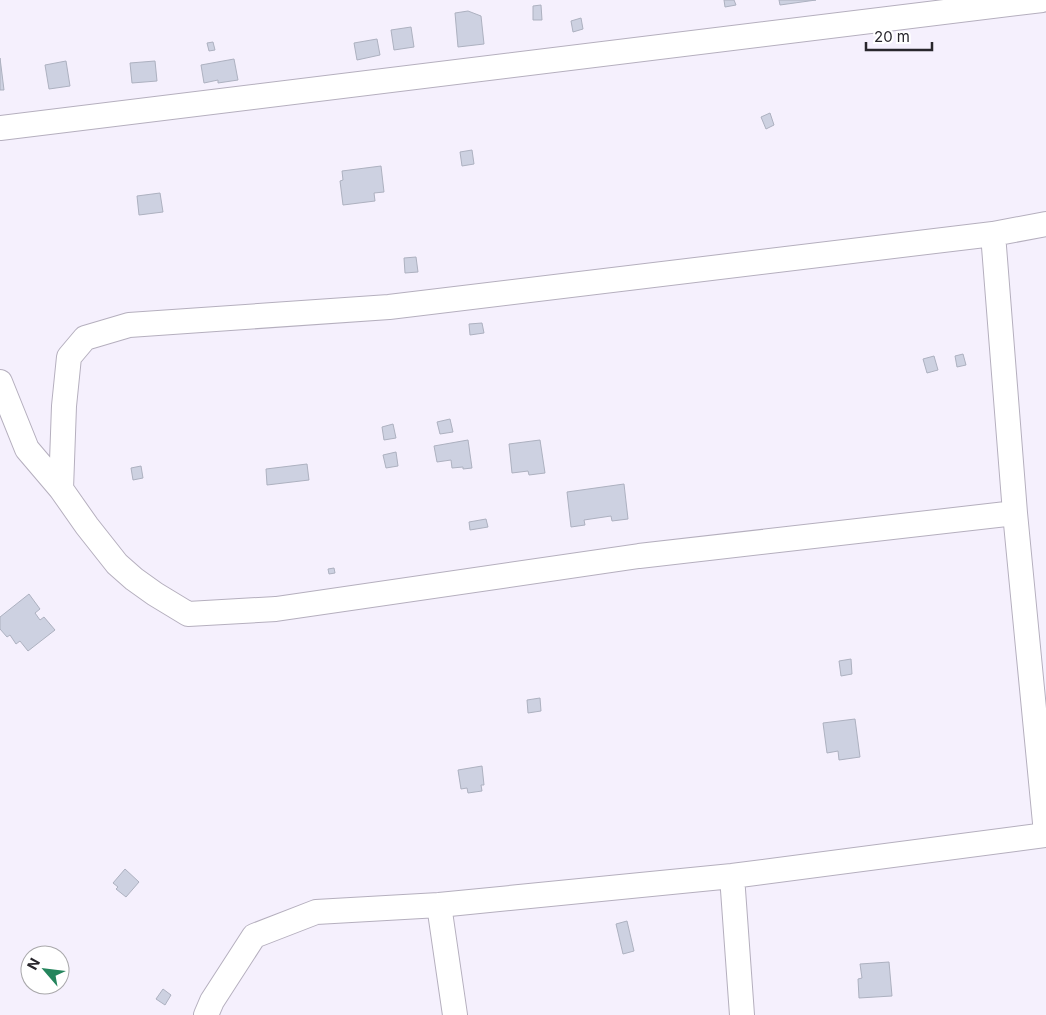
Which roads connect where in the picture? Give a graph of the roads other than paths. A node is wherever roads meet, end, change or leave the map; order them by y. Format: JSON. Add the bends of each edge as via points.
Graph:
{"nodes":[{"id":1,"x":1042,"y":0,"type":"edge"},
{"id":2,"x":0,"y":128,"type":"edge"},
{"id":3,"x":1046,"y":224,"type":"edge"},
{"id":4,"x":993,"y":234,"type":"junction"},
{"id":5,"x":0,"y":382,"type":"edge"},
{"id":6,"x":61,"y":489,"type":"junction"},
{"id":7,"x":1016,"y":513,"type":"junction"},
{"id":8,"x":1046,"y":834,"type":"edge"},
{"id":9,"x":732,"y":876,"type":"junction"},
{"id":10,"x":439,"y":905,"type":"junction"},
{"id":11,"x":206,"y":1015,"type":"edge"},
{"id":12,"x":455,"y":1015,"type":"edge"},
{"id":13,"x":742,"y":1015,"type":"edge"}],
"edges":[{"from":1,"to":2,"type":"street"},
{"from":3,"to":4,"type":"street"},
{"from":4,"to":6,"type":"street","via":[[389,307],[129,325],[86,338],[69,358]]},
{"from":4,"to":7,"type":"street"},
{"from":5,"to":6,"type":"street","via":[[27,449]]},
{"from":6,"to":7,"type":"street","via":[[116,564],[188,614],[276,608],[639,556]]},
{"from":7,"to":8,"type":"street"},
{"from":8,"to":9,"type":"street"},
{"from":9,"to":10,"type":"street"},
{"from":9,"to":13,"type":"street"},
{"from":10,"to":11,"type":"street","via":[[316,912],[254,936],[212,1000]]},
{"from":10,"to":12,"type":"street"}]}
